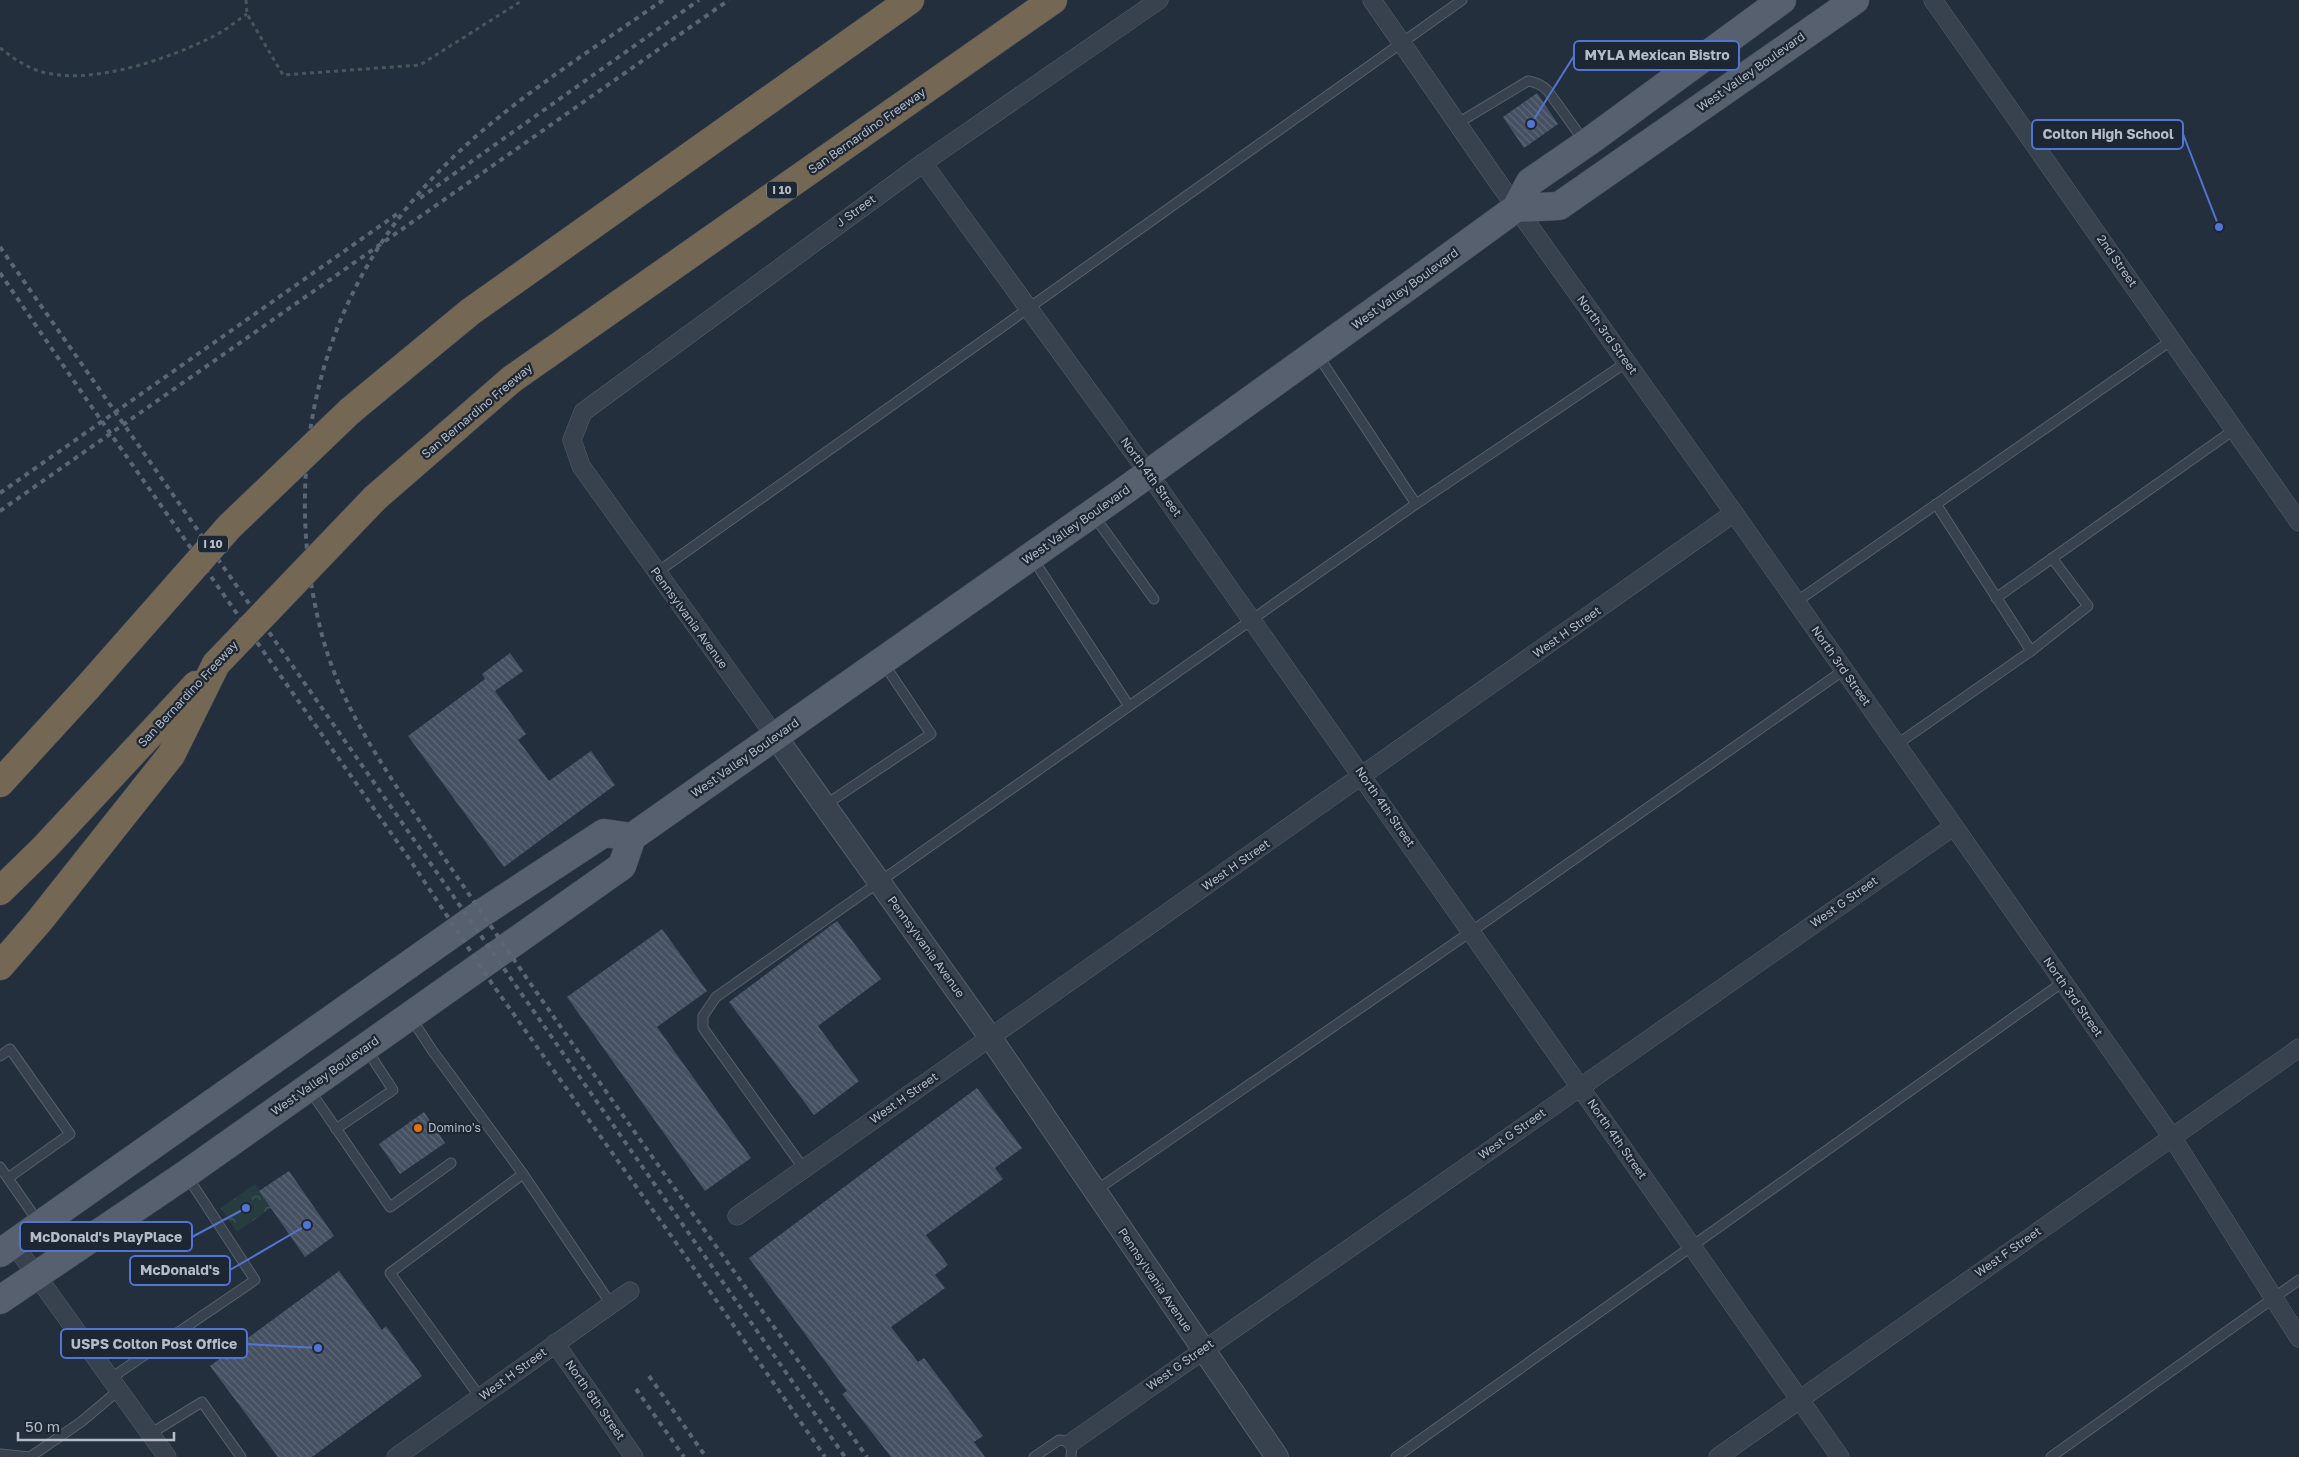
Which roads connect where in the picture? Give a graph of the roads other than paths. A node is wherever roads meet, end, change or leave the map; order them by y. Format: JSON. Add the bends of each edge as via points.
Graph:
{"nodes":[{"id":1,"x":910,"y":0,"type":"edge"},
{"id":2,"x":1053,"y":0,"type":"edge"},
{"id":3,"x":1158,"y":0,"type":"edge"},
{"id":4,"x":1372,"y":0,"type":"edge"},
{"id":5,"x":1462,"y":0,"type":"edge"},
{"id":6,"x":1782,"y":0,"type":"edge"},
{"id":7,"x":1855,"y":0,"type":"edge"},
{"id":8,"x":1933,"y":0,"type":"edge"},
{"id":9,"x":1402,"y":42,"type":"junction"},
{"id":10,"x":1458,"y":123,"type":"junction"},
{"id":11,"x":1586,"y":144,"type":"junction"},
{"id":12,"x":923,"y":163,"type":"junction"},
{"id":13,"x":1516,"y":208,"type":"junction"},
{"id":14,"x":1028,"y":308,"type":"junction"},
{"id":15,"x":2172,"y":340,"type":"junction"},
{"id":16,"x":1316,"y":353,"type":"junction"},
{"id":17,"x":1627,"y":362,"type":"junction"},
{"id":18,"x":2234,"y":429,"type":"junction"},
{"id":19,"x":572,"y":440,"type":"joint"},
{"id":20,"x":1149,"y":474,"type":"junction"},
{"id":21,"x":1416,"y":504,"type":"junction"},
{"id":22,"x":1936,"y":504,"type":"junction"},
{"id":23,"x":1734,"y":513,"type":"junction"},
{"id":24,"x":1092,"y":514,"type":"junction"},
{"id":25,"x":2299,"y":522,"type":"edge"},
{"id":26,"x":1031,"y":557,"type":"junction"},
{"id":27,"x":2052,"y":558,"type":"junction"},
{"id":28,"x":656,"y":572,"type":"junction"},
{"id":29,"x":1996,"y":598,"type":"junction"},
{"id":30,"x":1154,"y":599,"type":"dead end"},
{"id":31,"x":1796,"y":602,"type":"junction"},
{"id":32,"x":1252,"y":619,"type":"junction"},
{"id":33,"x":2031,"y":652,"type":"junction"},
{"id":34,"x":882,"y":661,"type":"junction"},
{"id":35,"x":216,"y":664,"type":"junction"},
{"id":36,"x":1844,"y":670,"type":"junction"},
{"id":37,"x":1130,"y":706,"type":"junction"},
{"id":38,"x":775,"y":736,"type":"junction"},
{"id":39,"x":1896,"y":745,"type":"junction"},
{"id":40,"x":1363,"y":776,"type":"junction"},
{"id":41,"x":0,"y":783,"type":"edge"},
{"id":42,"x":824,"y":806,"type":"junction"},
{"id":43,"x":1953,"y":827,"type":"junction"},
{"id":44,"x":632,"y":837,"type":"junction"},
{"id":45,"x":880,"y":882,"type":"junction"},
{"id":46,"x":0,"y":891,"type":"edge"},
{"id":47,"x":1472,"y":931,"type":"junction"},
{"id":48,"x":0,"y":966,"type":"edge"},
{"id":49,"x":2063,"y":982,"type":"junction"},
{"id":50,"x":341,"y":1014,"type":"junction"},
{"id":51,"x":410,"y":1016,"type":"junction"},
{"id":52,"x":990,"y":1037,"type":"junction"},
{"id":53,"x":365,"y":1047,"type":"junction"},
{"id":54,"x":2299,"y":1048,"type":"edge"},
{"id":55,"x":0,"y":1056,"type":"edge"},
{"id":56,"x":308,"y":1087,"type":"junction"},
{"id":57,"x":1580,"y":1087,"type":"junction"},
{"id":58,"x":272,"y":1112,"type":"junction"},
{"id":59,"x":336,"y":1128,"type":"junction"},
{"id":60,"x":2172,"y":1137,"type":"junction"},
{"id":61,"x":451,"y":1163,"type":"dead end"},
{"id":62,"x":0,"y":1167,"type":"edge"},
{"id":63,"x":804,"y":1169,"type":"junction"},
{"id":64,"x":186,"y":1174,"type":"junction"},
{"id":65,"x":523,"y":1174,"type":"junction"},
{"id":66,"x":8,"y":1178,"type":"junction"},
{"id":67,"x":1095,"y":1191,"type":"junction"},
{"id":68,"x":737,"y":1216,"type":"dead end"},
{"id":69,"x":40,"y":1225,"type":"junction"},
{"id":70,"x":5,"y":1246,"type":"edge"},
{"id":71,"x":1692,"y":1246,"type":"junction"},
{"id":72,"x":37,"y":1274,"type":"junction"},
{"id":73,"x":2299,"y":1280,"type":"edge"},
{"id":74,"x":630,"y":1291,"type":"dead end"},
{"id":75,"x":2274,"y":1298,"type":"junction"},
{"id":76,"x":0,"y":1300,"type":"edge"},
{"id":77,"x":611,"y":1304,"type":"junction"},
{"id":78,"x":2299,"y":1338,"type":"edge"},
{"id":79,"x":555,"y":1343,"type":"junction"},
{"id":80,"x":1202,"y":1350,"type":"junction"},
{"id":81,"x":115,"y":1384,"type":"junction"},
{"id":82,"x":480,"y":1397,"type":"junction"},
{"id":83,"x":1799,"y":1399,"type":"junction"},
{"id":84,"x":150,"y":1434,"type":"junction"},
{"id":85,"x":1072,"y":1450,"type":"edge"},
{"id":86,"x":0,"y":1454,"type":"edge"},
{"id":87,"x":167,"y":1457,"type":"edge"},
{"id":88,"x":241,"y":1457,"type":"edge"},
{"id":89,"x":396,"y":1457,"type":"edge"},
{"id":90,"x":634,"y":1457,"type":"edge"},
{"id":91,"x":1034,"y":1457,"type":"edge"},
{"id":92,"x":1277,"y":1457,"type":"edge"},
{"id":93,"x":1396,"y":1457,"type":"edge"},
{"id":94,"x":1718,"y":1457,"type":"edge"},
{"id":95,"x":1840,"y":1457,"type":"edge"},
{"id":96,"x":2051,"y":1457,"type":"edge"}],
"edges":[{"from":1,"to":41,"type":"highway","number":"I 10","bridge":true,"via":[[470,312],[350,411],[229,527]]},
{"from":2,"to":35,"type":"highway","name":"San Bernardino Freeway","number":"I 10","bridge":true,"via":[[512,379],[375,498]]},
{"from":3,"to":12,"type":"street","name":"J Street"},
{"from":4,"to":9,"type":"street","name":"North 3rd Street"},
{"from":5,"to":9,"type":"lane"},
{"from":6,"to":11,"type":"main road","name":"West Valley Boulevard"},
{"from":7,"to":13,"type":"main road","name":"West Valley Boulevard","via":[[1559,206]]},
{"from":8,"to":15,"type":"street","name":"2nd Street"},
{"from":9,"to":10,"type":"street","name":"North 3rd Street"},
{"from":9,"to":14,"type":"lane"},
{"from":10,"to":11,"type":"lane","via":[[1528,81],[1542,85],[1548,91]]},
{"from":10,"to":13,"type":"street","name":"North 3rd Street"},
{"from":11,"to":13,"type":"main road","name":"West Valley Boulevard","via":[[1530,182]]},
{"from":12,"to":14,"type":"street","name":"North 4th Street"},
{"from":12,"to":19,"type":"street","name":"J Street","via":[[584,412]]},
{"from":13,"to":16,"type":"main road","name":"West Valley Boulevard"},
{"from":13,"to":17,"type":"street","name":"North 3rd Street"},
{"from":14,"to":20,"type":"street","name":"North 4th Street"},
{"from":14,"to":28,"type":"lane"},
{"from":15,"to":18,"type":"street","name":"2nd Street"},
{"from":15,"to":22,"type":"lane"},
{"from":16,"to":20,"type":"main road","name":"West Valley Boulevard"},
{"from":16,"to":21,"type":"lane"},
{"from":17,"to":21,"type":"lane"},
{"from":17,"to":23,"type":"street","name":"North 3rd Street"},
{"from":18,"to":25,"type":"street","name":"2nd Street"},
{"from":18,"to":27,"type":"lane"},
{"from":19,"to":28,"type":"street","name":"Pennsylvania Avenue","via":[[581,466]]},
{"from":20,"to":24,"type":"main road","name":"West Valley Boulevard"},
{"from":20,"to":32,"type":"street","name":"North 4th Street"},
{"from":21,"to":32,"type":"lane"},
{"from":22,"to":29,"type":"lane"},
{"from":22,"to":31,"type":"lane"},
{"from":23,"to":31,"type":"street","name":"North 3rd Street"},
{"from":23,"to":40,"type":"street","name":"West H Street"},
{"from":24,"to":26,"type":"main road","name":"West Valley Boulevard"},
{"from":24,"to":30,"type":"lane"},
{"from":26,"to":34,"type":"main road","name":"West Valley Boulevard"},
{"from":26,"to":37,"type":"lane"},
{"from":27,"to":29,"type":"lane"},
{"from":27,"to":33,"type":"lane","via":[[2088,606]]},
{"from":28,"to":38,"type":"street","name":"Pennsylvania Avenue"},
{"from":29,"to":33,"type":"lane"},
{"from":31,"to":36,"type":"street","name":"North 3rd Street"},
{"from":32,"to":37,"type":"lane"},
{"from":32,"to":40,"type":"street","name":"North 4th Street"},
{"from":33,"to":39,"type":"lane"},
{"from":34,"to":38,"type":"main road","name":"West Valley Boulevard"},
{"from":34,"to":42,"type":"lane","via":[[930,734]]},
{"from":35,"to":46,"type":"highway","name":"San Bernardino Freeway","number":"I 10"},
{"from":35,"to":48,"type":"highway","via":[[171,755]]},
{"from":36,"to":39,"type":"street","name":"North 3rd Street"},
{"from":36,"to":47,"type":"lane"},
{"from":37,"to":45,"type":"lane"},
{"from":38,"to":42,"type":"street","name":"Pennsylvania Avenue"},
{"from":38,"to":44,"type":"main road","name":"West Valley Boulevard"},
{"from":39,"to":43,"type":"street","name":"North 3rd Street"},
{"from":40,"to":47,"type":"street","name":"North 4th Street"},
{"from":40,"to":52,"type":"street","name":"West H Street"},
{"from":42,"to":45,"type":"street","name":"Pennsylvania Avenue"},
{"from":43,"to":49,"type":"street","name":"North 3rd Street"},
{"from":43,"to":57,"type":"street","name":"West G Street"},
{"from":44,"to":50,"type":"main road","via":[[604,833],[482,913]]},
{"from":44,"to":51,"type":"main road","name":"West Valley Boulevard","via":[[622,866]]},
{"from":45,"to":52,"type":"street","name":"Pennsylvania Avenue"},
{"from":45,"to":63,"type":"lane","via":[[716,997],[703,1016],[704,1028]]},
{"from":47,"to":57,"type":"street","name":"North 4th Street"},
{"from":47,"to":67,"type":"lane"},
{"from":49,"to":60,"type":"street","name":"North 3rd Street"},
{"from":49,"to":71,"type":"lane"},
{"from":50,"to":58,"type":"main road","via":[[349,1027],[344,1044],[288,1085]]},
{"from":50,"to":69,"type":"main road"},
{"from":51,"to":53,"type":"main road","name":"West Valley Boulevard"},
{"from":51,"to":65,"type":"lane"},
{"from":52,"to":63,"type":"street","name":"West H Street"},
{"from":52,"to":67,"type":"street","name":"Pennsylvania Avenue"},
{"from":53,"to":56,"type":"main road","name":"West Valley Boulevard"},
{"from":53,"to":59,"type":"lane","via":[[393,1090]]},
{"from":54,"to":60,"type":"street","name":"West F Street"},
{"from":55,"to":66,"type":"lane","via":[[10,1049],[70,1134]]},
{"from":56,"to":58,"type":"main road","name":"West Valley Boulevard"},
{"from":56,"to":59,"type":"lane"},
{"from":57,"to":71,"type":"street","name":"North 4th Street"},
{"from":57,"to":80,"type":"street","name":"West G Street"},
{"from":58,"to":64,"type":"main road","name":"West Valley Boulevard"},
{"from":59,"to":61,"type":"lane","via":[[390,1207]]},
{"from":60,"to":75,"type":"street","name":"North 3rd Street"},
{"from":60,"to":83,"type":"street","name":"West F Street"},
{"from":62,"to":66,"type":"lane"},
{"from":63,"to":68,"type":"street","name":"West H Street"},
{"from":64,"to":72,"type":"main road","name":"West Valley Boulevard"},
{"from":64,"to":81,"type":"lane","via":[[255,1280]]},
{"from":65,"to":77,"type":"lane"},
{"from":65,"to":82,"type":"lane","via":[[390,1273]]},
{"from":66,"to":69,"type":"lane"},
{"from":67,"to":80,"type":"street","name":"Pennsylvania Avenue"},
{"from":69,"to":70,"type":"main road"},
{"from":70,"to":72,"type":"street"},
{"from":71,"to":83,"type":"street","name":"North 4th Street"},
{"from":71,"to":93,"type":"lane"},
{"from":72,"to":76,"type":"main road","name":"West Valley Boulevard"},
{"from":72,"to":81,"type":"street"},
{"from":73,"to":75,"type":"lane"},
{"from":74,"to":77,"type":"street","name":"West H Street"},
{"from":75,"to":78,"type":"street","name":"North 3rd Street"},
{"from":75,"to":96,"type":"lane"},
{"from":77,"to":79,"type":"street","name":"West H Street"},
{"from":79,"to":82,"type":"street","name":"West H Street"},
{"from":79,"to":90,"type":"street","name":"North 6th Street"},
{"from":80,"to":85,"type":"street","name":"West G Street"},
{"from":80,"to":92,"type":"street","name":"Pennsylvania Avenue"},
{"from":81,"to":84,"type":"street"},
{"from":81,"to":86,"type":"lane","via":[[82,1422],[30,1456]]},
{"from":82,"to":89,"type":"street","name":"West H Street"},
{"from":83,"to":94,"type":"street","name":"West F Street"},
{"from":83,"to":95,"type":"street","name":"North 4th Street"},
{"from":84,"to":87,"type":"street"},
{"from":84,"to":88,"type":"lane","via":[[202,1402]]},
{"from":85,"to":91,"type":"lane","via":[[1059,1440]]}]}
